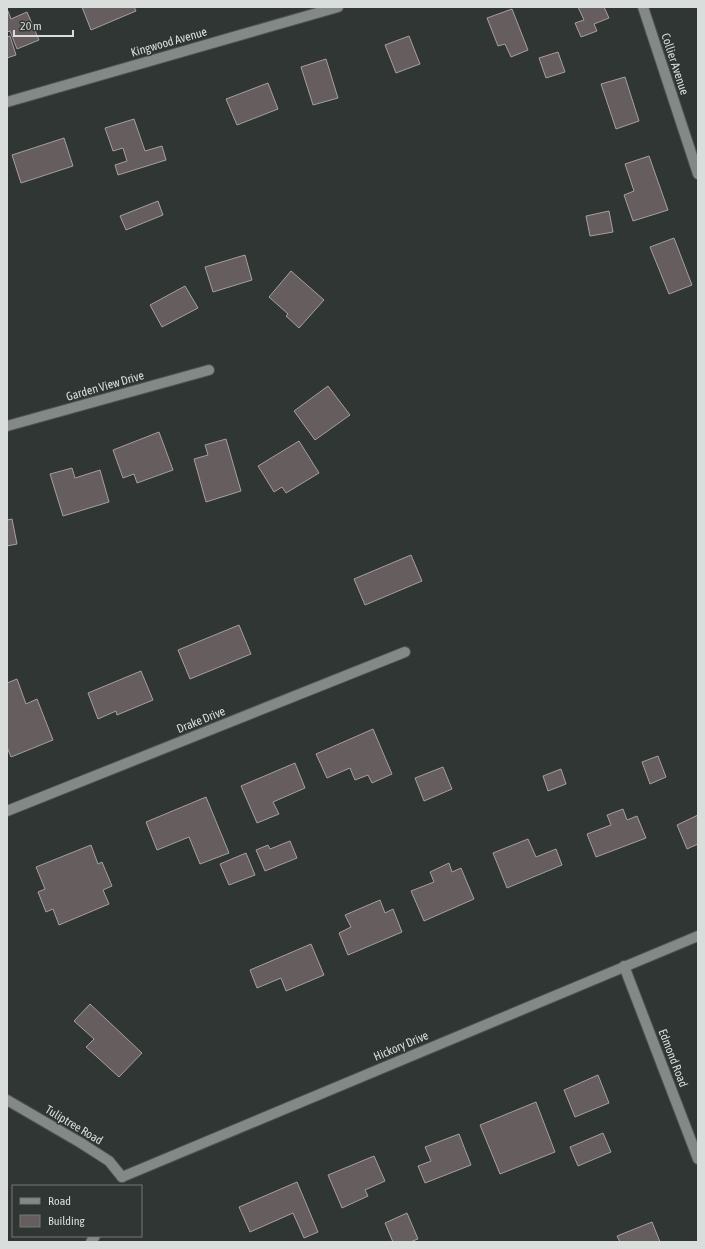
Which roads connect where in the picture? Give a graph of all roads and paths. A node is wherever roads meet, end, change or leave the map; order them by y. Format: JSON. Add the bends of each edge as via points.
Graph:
{"nodes":[{"id":1,"x":338,"y":7,"type":"edge"},
{"id":2,"x":643,"y":7,"type":"edge"},
{"id":3,"x":7,"y":102,"type":"edge"},
{"id":4,"x":698,"y":174,"type":"edge"},
{"id":5,"x":209,"y":370,"type":"dead end"},
{"id":6,"x":7,"y":426,"type":"edge"},
{"id":7,"x":405,"y":652,"type":"dead end"},
{"id":8,"x":7,"y":811,"type":"edge"},
{"id":9,"x":698,"y":936,"type":"edge"},
{"id":10,"x":624,"y":966,"type":"junction"},
{"id":11,"x":7,"y":1100,"type":"edge"},
{"id":12,"x":698,"y":1159,"type":"edge"},
{"id":13,"x":122,"y":1182,"type":"edge"}],
"edges":[{"from":1,"to":3,"type":"street","name":"Kingwood Avenue"},
{"from":2,"to":4,"type":"street","name":"Collier Avenue"},
{"from":5,"to":6,"type":"street","name":"Garden View Drive"},
{"from":7,"to":8,"type":"street","name":"Drake Drive"},
{"from":9,"to":10,"type":"street","name":"Hickory Drive"},
{"from":10,"to":12,"type":"street","name":"Edmond Road"},
{"from":10,"to":13,"type":"street","name":"Hickory Drive"},
{"from":11,"to":13,"type":"street","name":"Tuliptree Road","via":[[109,1161]]}]}
